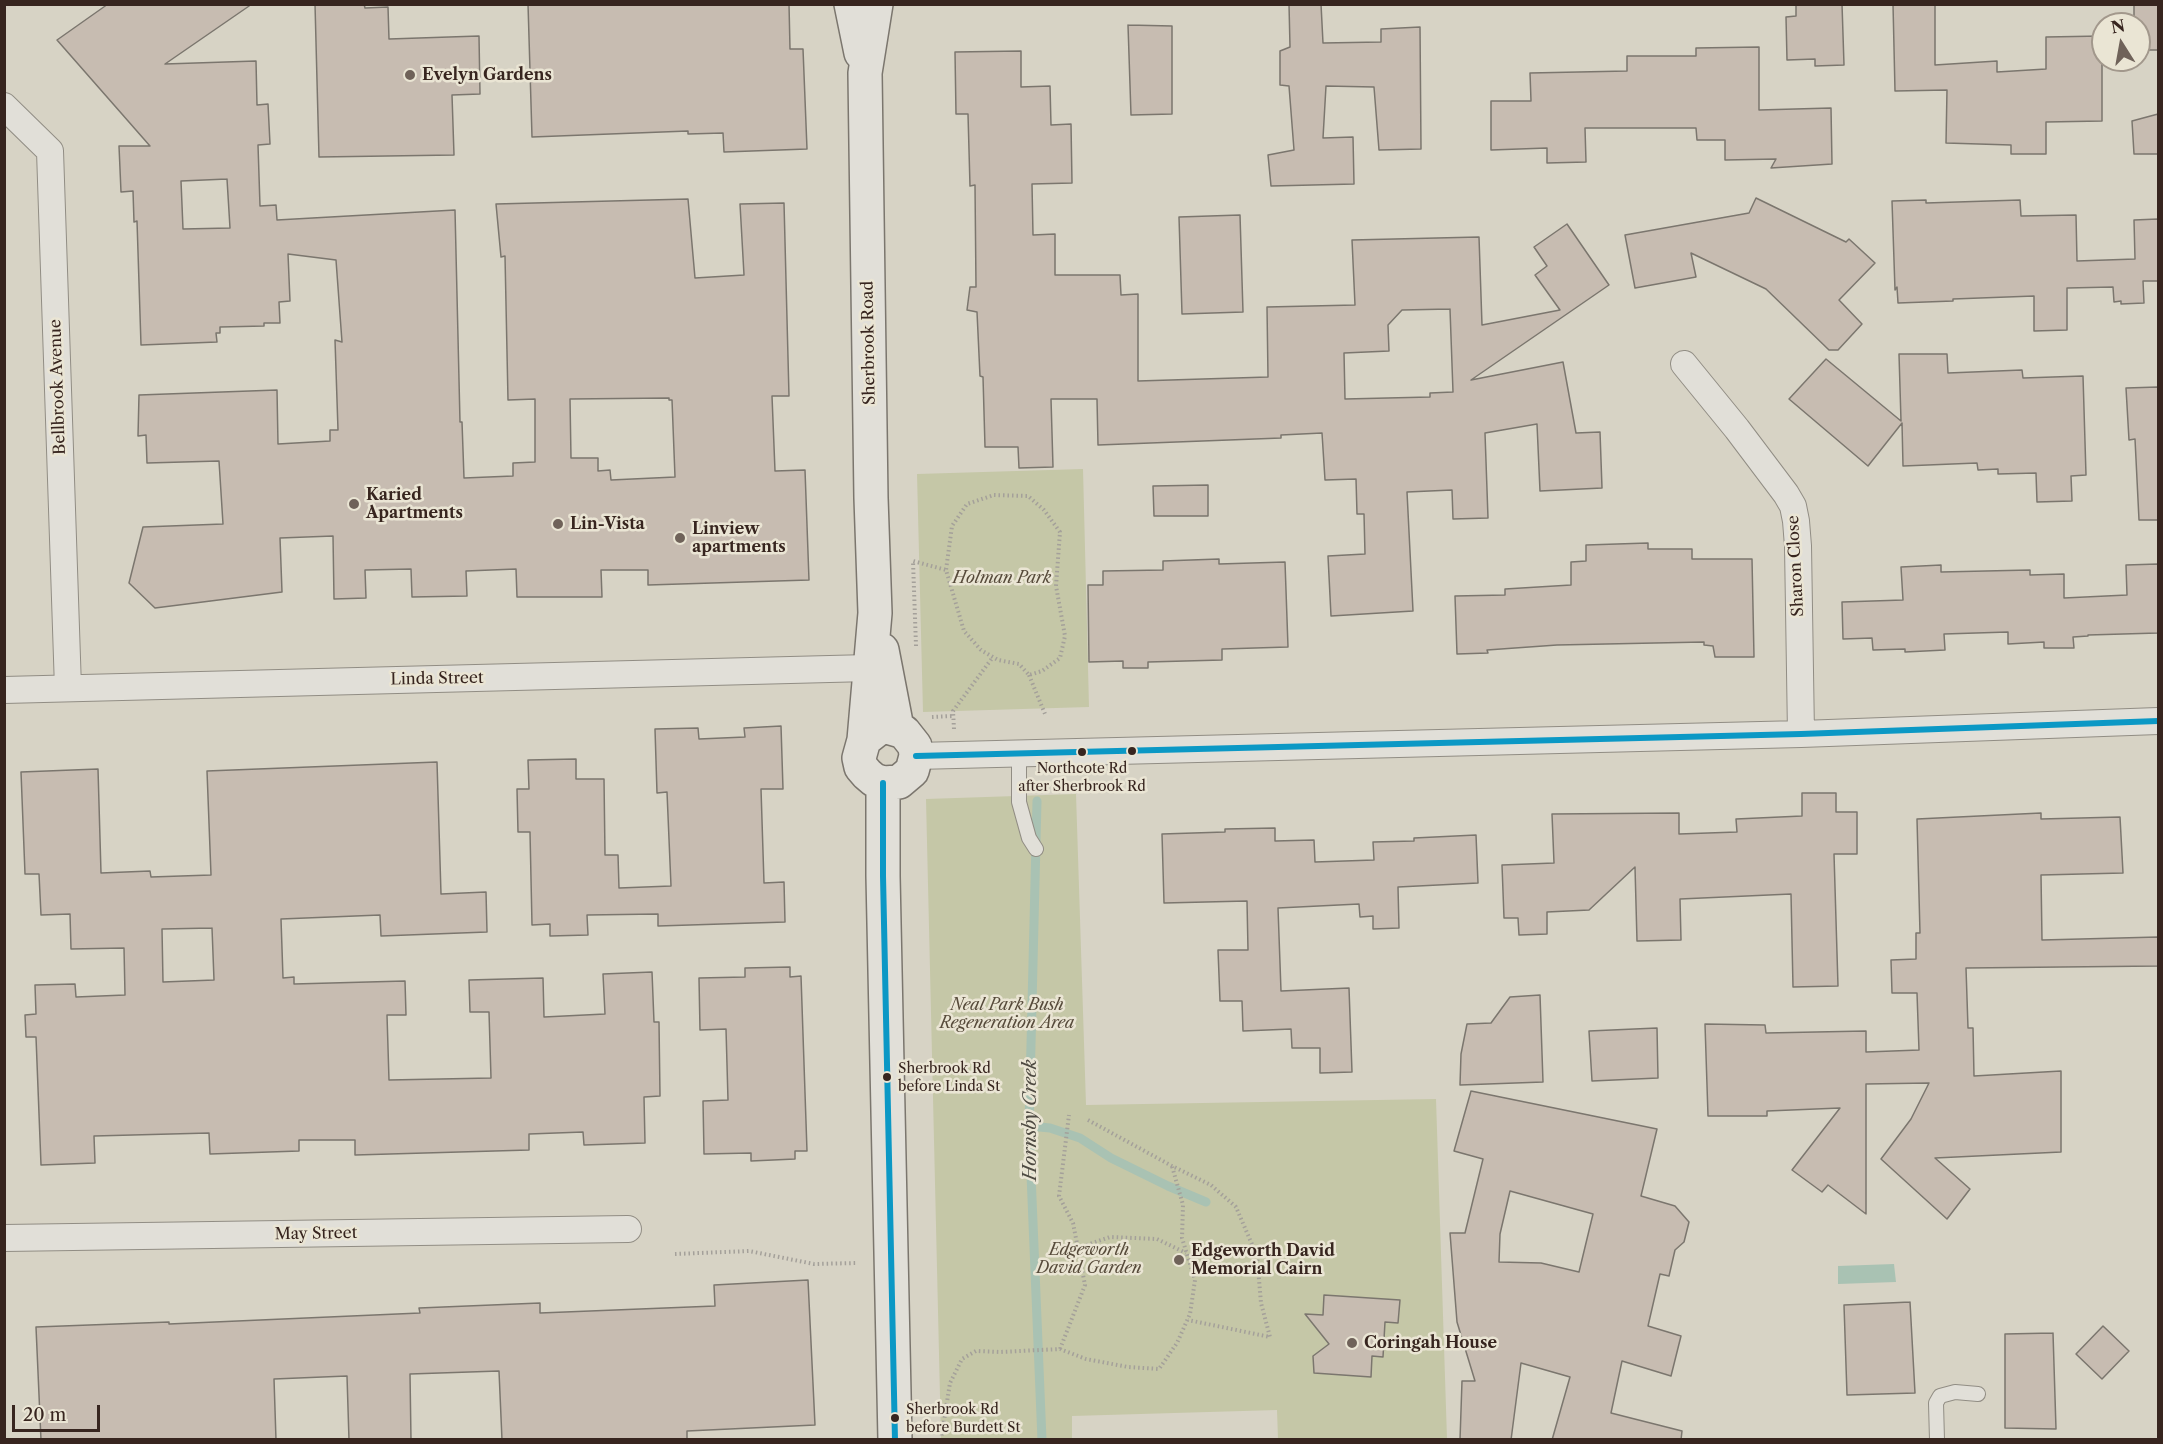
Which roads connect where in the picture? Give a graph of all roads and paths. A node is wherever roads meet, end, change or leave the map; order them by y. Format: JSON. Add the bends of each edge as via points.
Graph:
{"nodes":[{"id":1,"x":851,"y":4,"type":"edge"},
{"id":2,"x":876,"y":4,"type":"edge"},
{"id":3,"x":865,"y":72,"type":"junction"},
{"id":4,"x":4,"y":106,"type":"edge"},
{"id":5,"x":1684,"y":364,"type":"dead end"},
{"id":6,"x":946,"y":570,"type":"junction"},
{"id":7,"x":875,"y":613,"type":"junction"},
{"id":8,"x":916,"y":657,"type":"dead end"},
{"id":9,"x":993,"y":657,"type":"junction"},
{"id":10,"x":869,"y":668,"type":"junction"},
{"id":11,"x":1029,"y":675,"type":"junction"},
{"id":12,"x":68,"y":688,"type":"junction"},
{"id":13,"x":4,"y":690,"type":"edge"},
{"id":14,"x":1045,"y":714,"type":"dead end"},
{"id":15,"x":953,"y":716,"type":"junction"},
{"id":16,"x":930,"y":717,"type":"dead end"},
{"id":17,"x":2158,"y":721,"type":"edge"},
{"id":18,"x":897,"y":728,"type":"junction"},
{"id":19,"x":1802,"y":734,"type":"junction"},
{"id":20,"x":864,"y":740,"type":"junction"},
{"id":21,"x":1019,"y":753,"type":"junction"},
{"id":22,"x":956,"y":754,"type":"junction"},
{"id":23,"x":916,"y":756,"type":"junction"},
{"id":24,"x":883,"y":783,"type":"junction"},
{"id":25,"x":1036,"y":849,"type":"dead end"},
{"id":26,"x":1069,"y":1115,"type":"dead end"},
{"id":27,"x":1088,"y":1120,"type":"dead end"},
{"id":28,"x":1172,"y":1166,"type":"junction"},
{"id":29,"x":628,"y":1229,"type":"dead end"},
{"id":30,"x":4,"y":1238,"type":"edge"},
{"id":31,"x":1078,"y":1248,"type":"junction"},
{"id":32,"x":1186,"y":1253,"type":"junction"},
{"id":33,"x":675,"y":1254,"type":"dead end"},
{"id":34,"x":858,"y":1263,"type":"dead end"},
{"id":35,"x":1188,"y":1320,"type":"junction"},
{"id":36,"x":1060,"y":1349,"type":"junction"},
{"id":37,"x":1978,"y":1394,"type":"dead end"},
{"id":38,"x":895,"y":1440,"type":"edge"},
{"id":39,"x":941,"y":1440,"type":"edge"},
{"id":40,"x":1937,"y":1440,"type":"edge"}],
"edges":[{"from":1,"to":3,"type":"main road","name":"Sherbrook Road"},
{"from":2,"to":3,"type":"main road","name":"Sherbrook Road"},
{"from":3,"to":7,"type":"main road","name":"Sherbrook Road"},
{"from":4,"to":12,"type":"street","name":"Bellbrook Avenue","via":[[50,152]]},
{"from":5,"to":19,"type":"street","name":"Sharon Close","via":[[1793,506],[1798,546]]},
{"from":6,"to":8,"type":"path","via":[[913,561]]},
{"from":6,"to":9,"type":"path","via":[[964,631]]},
{"from":6,"to":11,"type":"path","via":[[952,526],[968,504],[994,495],[1029,496],[1044,510],[1060,532],[1056,586],[1065,636],[1060,658]]},
{"from":7,"to":10,"type":"main road","name":"Sherbrook Road"},
{"from":7,"to":18,"type":"main road","name":"Sherbrook Road"},
{"from":9,"to":11,"type":"path","via":[[1019,664]]},
{"from":9,"to":15,"type":"path","via":[[956,706]]},
{"from":10,"to":12,"type":"street","name":"Linda Street"},
{"from":10,"to":20,"type":"main road","name":"Sherbrook Road"},
{"from":11,"to":14,"type":"path"},
{"from":12,"to":13,"type":"street","name":"Linda Street"},
{"from":15,"to":16,"type":"path"},
{"from":15,"to":22,"type":"path"},
{"from":17,"to":19,"type":"street"},
{"from":18,"to":20,"type":"main road","via":[[878,729]]},
{"from":18,"to":23,"type":"main road","name":"Sherbrook Road","via":[[911,739]]},
{"from":19,"to":21,"type":"street"},
{"from":20,"to":24,"type":"main road","name":"Sherbrook Road","via":[[861,767]]},
{"from":21,"to":22,"type":"street"},
{"from":21,"to":25,"type":"lane","via":[[1019,802]]},
{"from":22,"to":23,"type":"street"},
{"from":23,"to":24,"type":"main road","via":[[906,777],[899,782]]},
{"from":24,"to":38,"type":"main road"},
{"from":26,"to":31,"type":"path","via":[[1059,1196],[1073,1223]]},
{"from":27,"to":28,"type":"path"},
{"from":28,"to":32,"type":"path","via":[[1183,1205],[1182,1238]]},
{"from":28,"to":35,"type":"path","via":[[1211,1185],[1236,1207],[1257,1256],[1261,1304],[1270,1337]]},
{"from":29,"to":30,"type":"street","name":"May Street"},
{"from":31,"to":32,"type":"path","via":[[1110,1237],[1157,1239]]},
{"from":31,"to":36,"type":"path","via":[[1085,1285]]},
{"from":32,"to":35,"type":"path","via":[[1195,1280]]},
{"from":33,"to":34,"type":"path","via":[[749,1251],[814,1264]]},
{"from":35,"to":36,"type":"path","via":[[1159,1369],[1086,1359]]},
{"from":36,"to":39,"type":"path","via":[[976,1351],[962,1359],[950,1383]]},
{"from":37,"to":40,"type":"lane","via":[[1955,1392],[1940,1396],[1936,1404]]}]}
